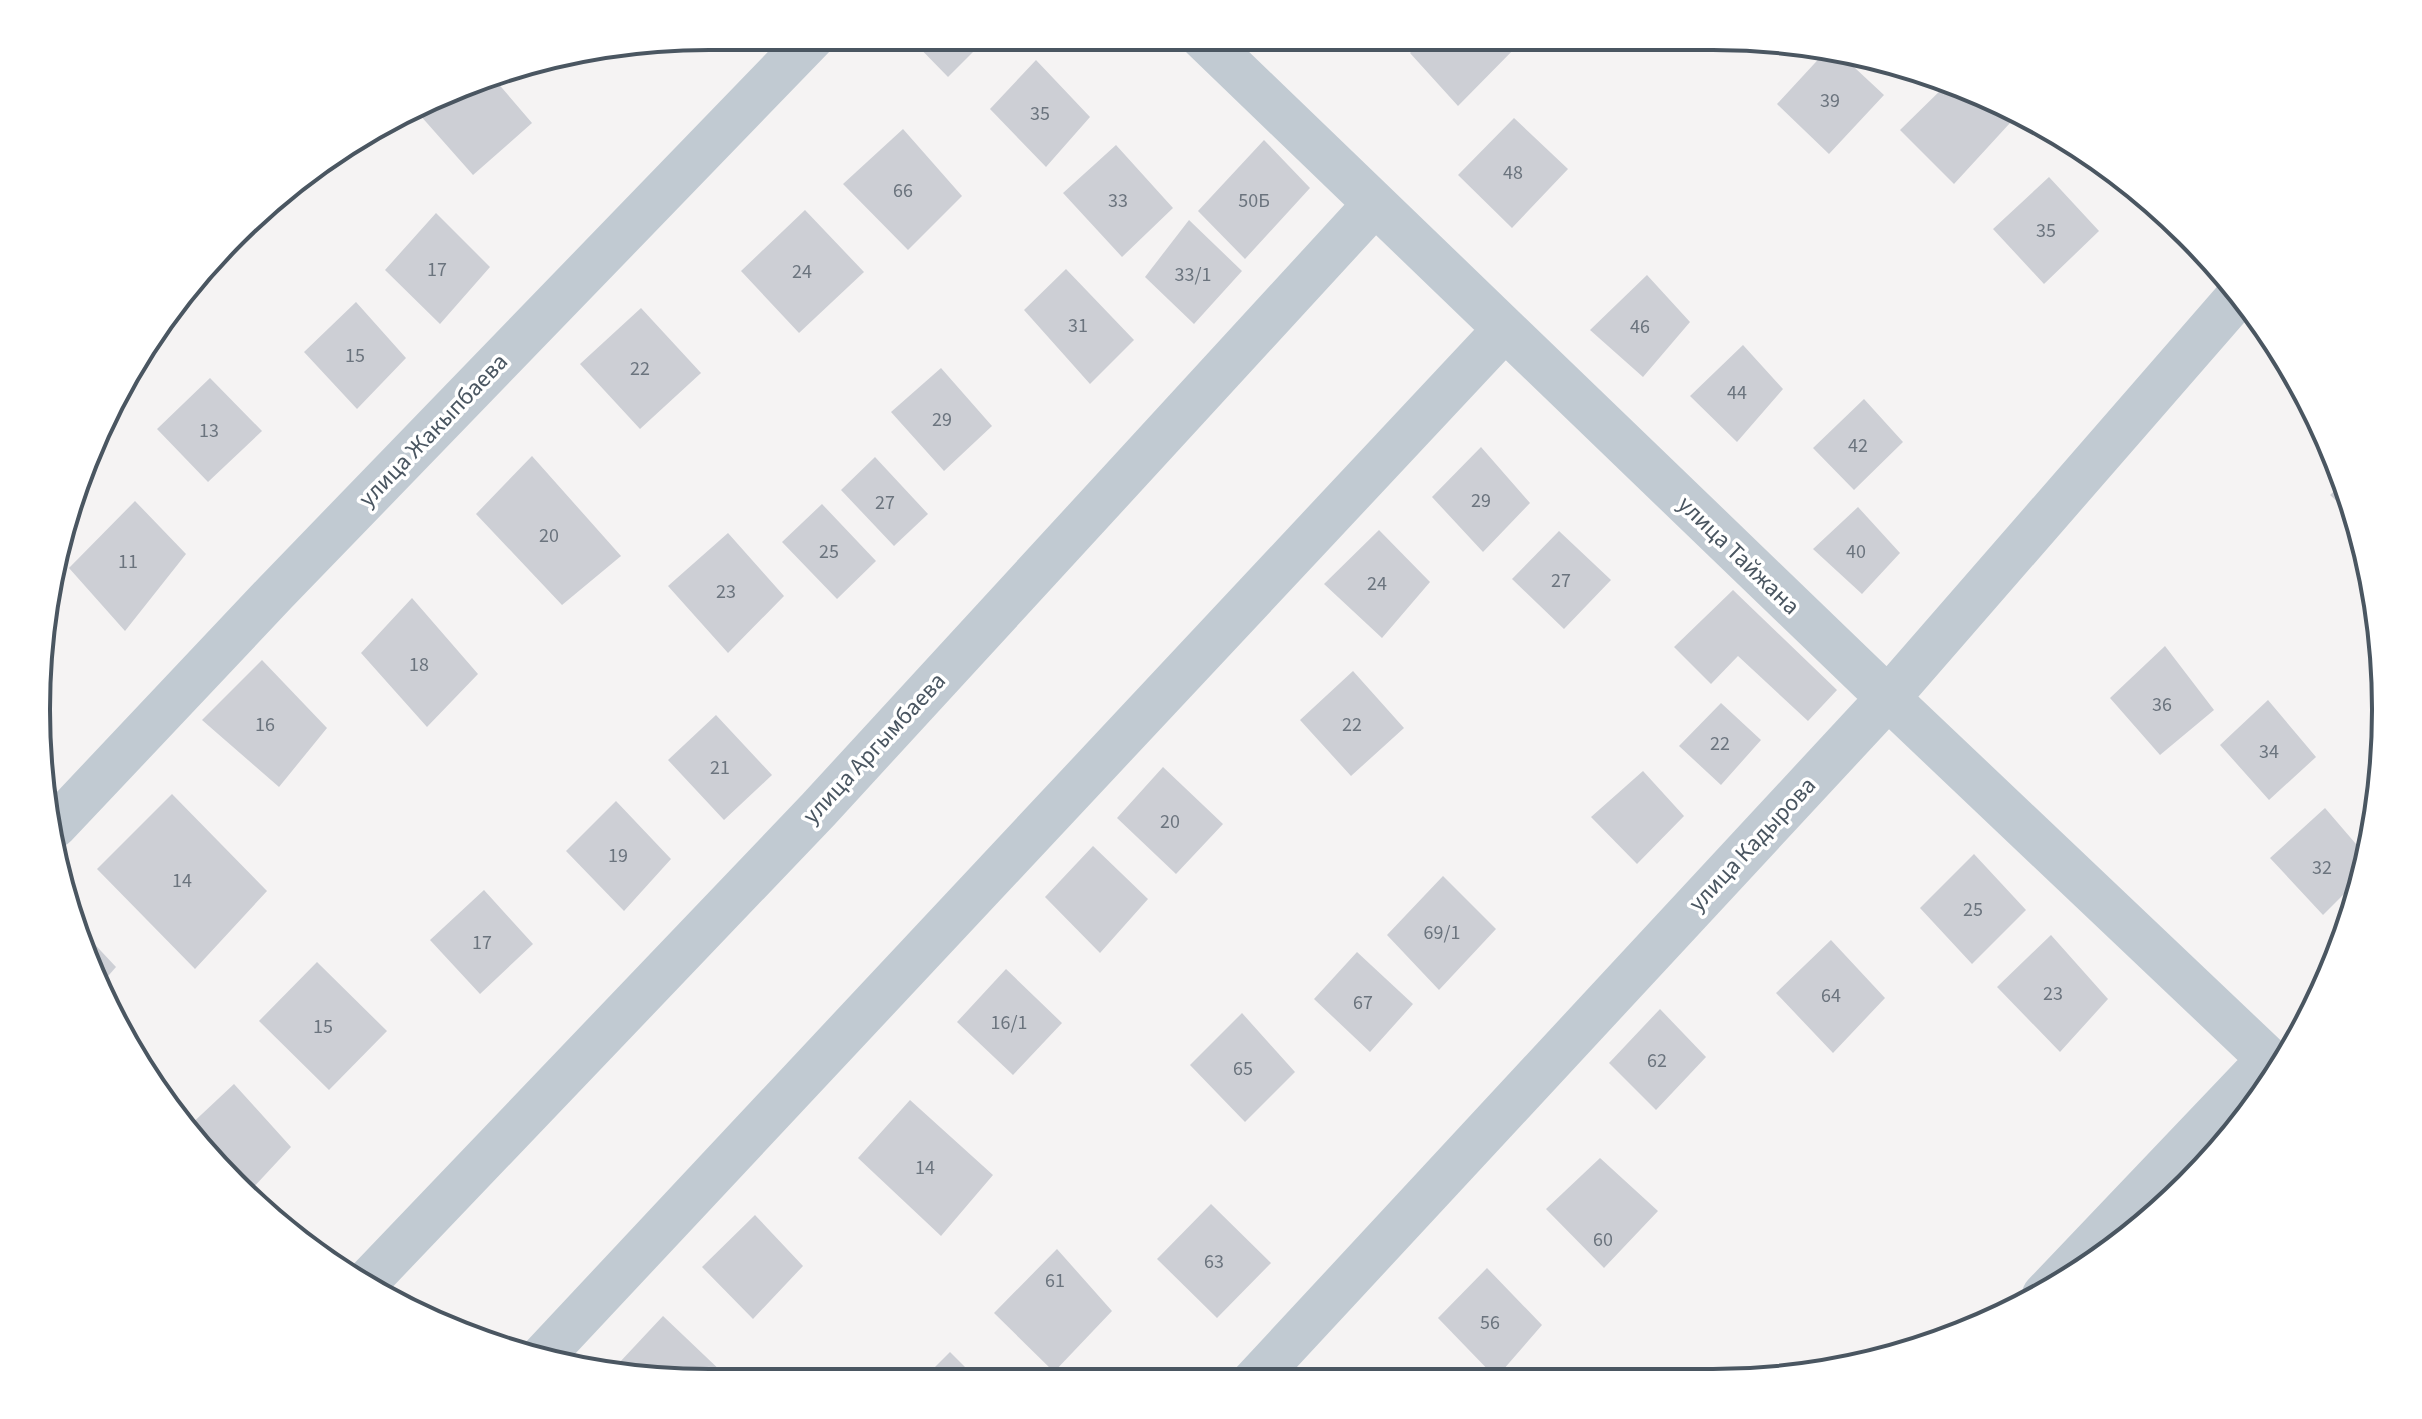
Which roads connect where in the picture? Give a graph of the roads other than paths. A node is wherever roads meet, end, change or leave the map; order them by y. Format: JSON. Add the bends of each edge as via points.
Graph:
{"nodes":[{"id":1,"x":800,"y":50,"type":"edge"},
{"id":2,"x":1215,"y":50,"type":"edge"},
{"id":3,"x":1375,"y":204,"type":"junction"},
{"id":4,"x":2232,"y":303,"type":"edge"},
{"id":5,"x":1505,"y":329,"type":"junction"},
{"id":6,"x":1888,"y":698,"type":"junction"},
{"id":7,"x":60,"y":821,"type":"edge"},
{"id":8,"x":2270,"y":1061,"type":"edge"},
{"id":9,"x":2256,"y":1083,"type":"edge"},
{"id":10,"x":2086,"y":1253,"type":"edge"},
{"id":11,"x":372,"y":1276,"type":"edge"},
{"id":12,"x":549,"y":1349,"type":"edge"},
{"id":13,"x":1265,"y":1369,"type":"edge"}],
"edges":[{"from":1,"to":7,"type":"street","name":"улица Жакыпбаева"},
{"from":2,"to":3,"type":"street","name":"улица Тайжана"},
{"from":3,"to":5,"type":"street","name":"улица Тайжана"},
{"from":3,"to":11,"type":"street","name":"улица Аргымбаева","via":[[818,810]]},
{"from":4,"to":6,"type":"street","name":"улица Кадырова"},
{"from":5,"to":6,"type":"street","name":"улица Тайжана"},
{"from":5,"to":12,"type":"street"},
{"from":6,"to":8,"type":"street","name":"улица Тайжана"},
{"from":6,"to":13,"type":"street","name":"улица Кадырова"},
{"from":9,"to":10,"type":"street"}]}
